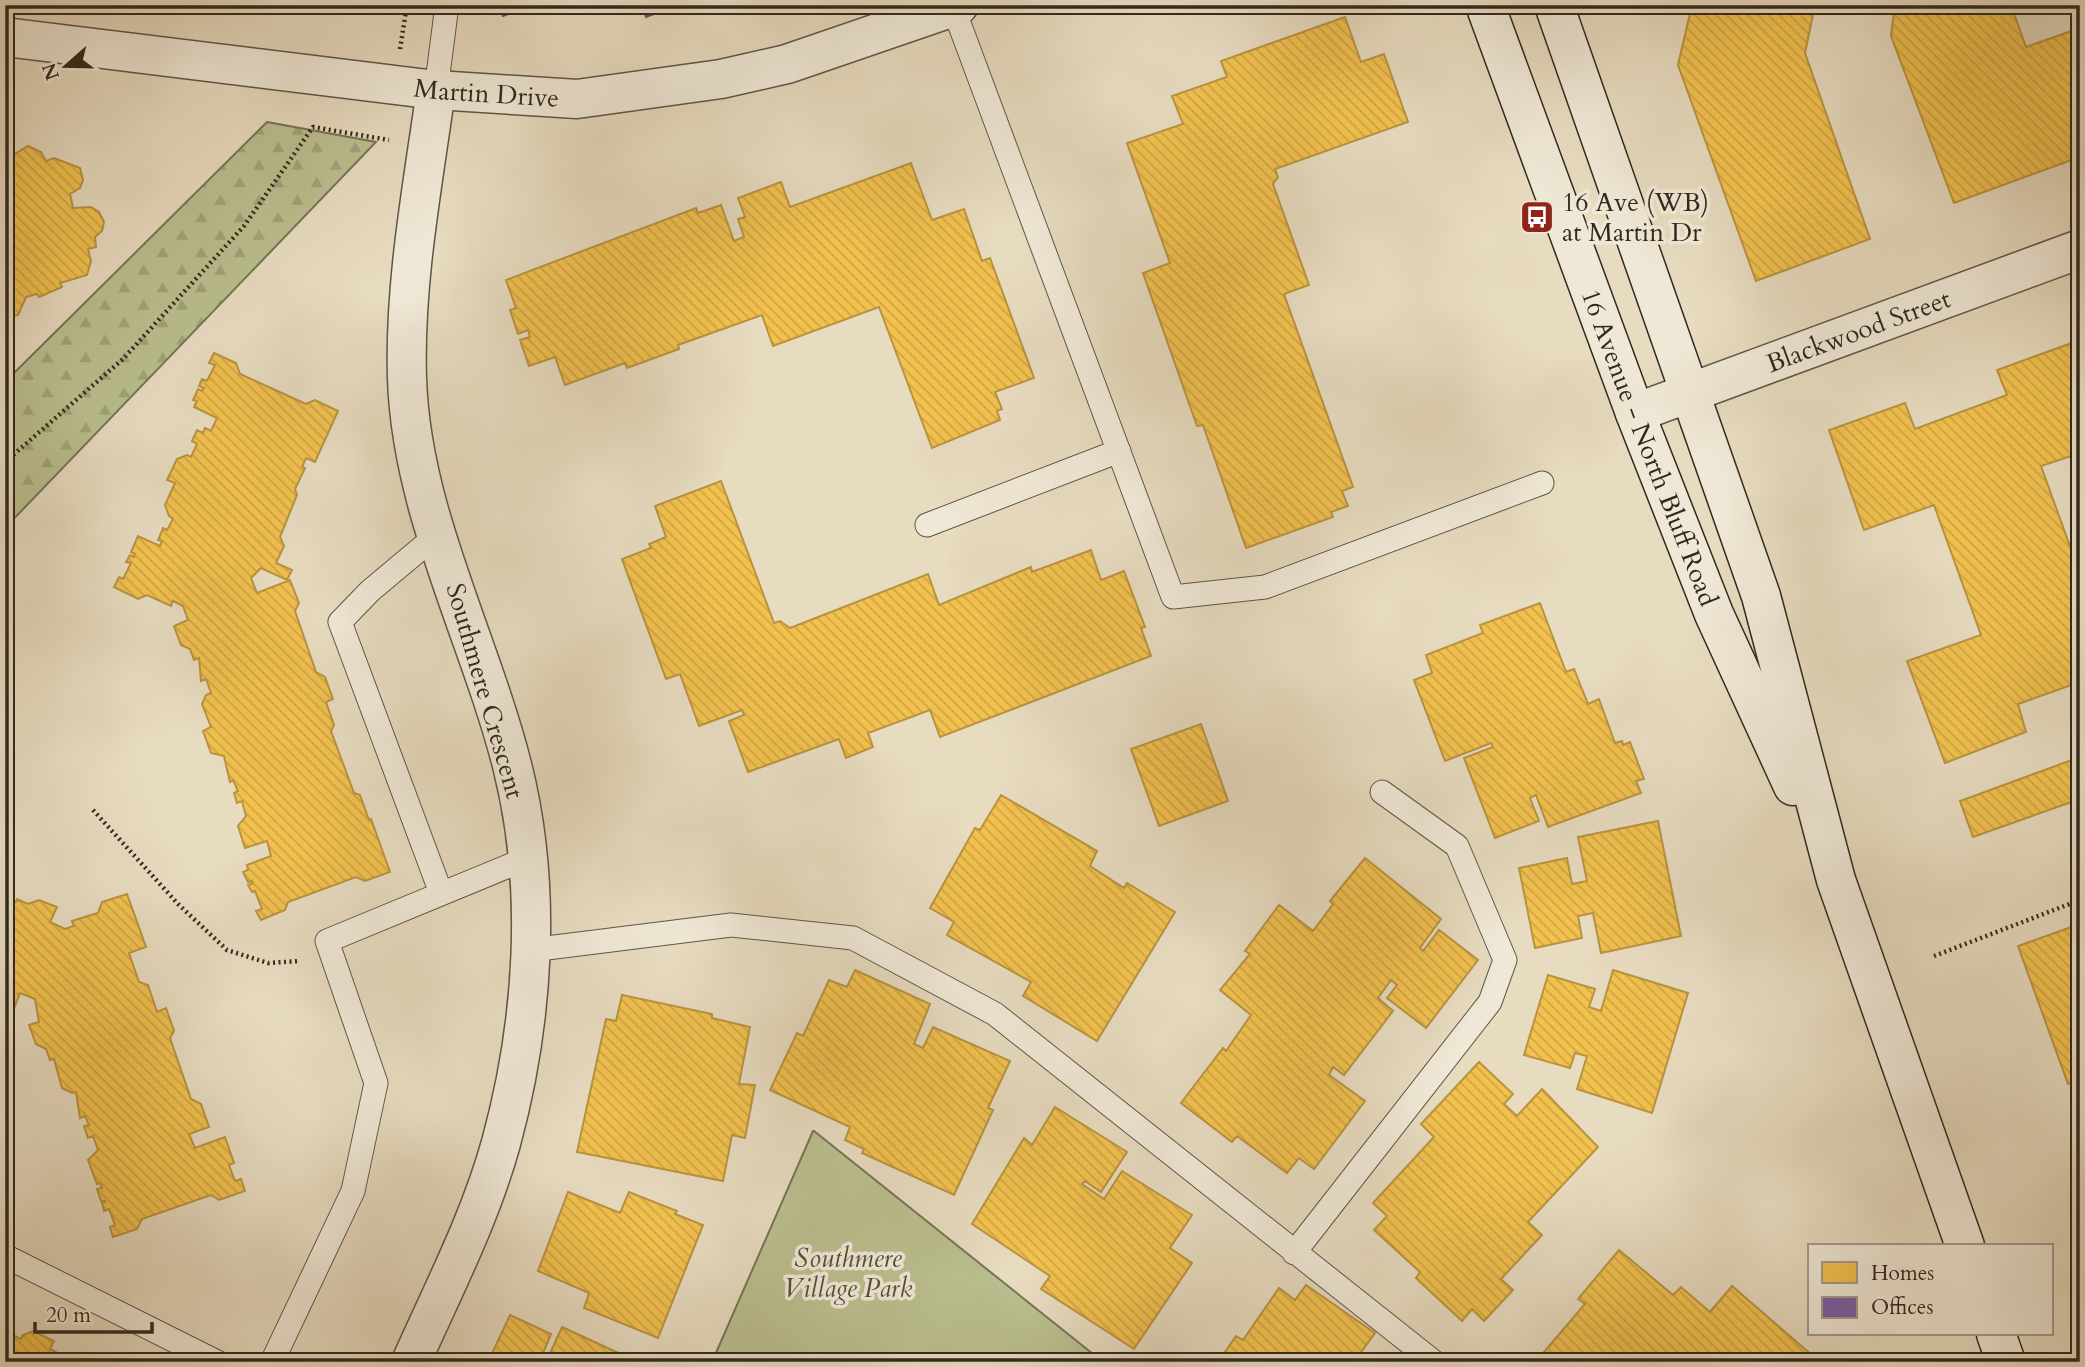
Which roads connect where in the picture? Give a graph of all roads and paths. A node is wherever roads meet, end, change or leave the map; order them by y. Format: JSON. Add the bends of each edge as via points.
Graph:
{"nodes":[{"id":1,"x":407,"y":5,"type":"edge"},
{"id":2,"x":447,"y":5,"type":"edge"},
{"id":3,"x":1485,"y":5,"type":"edge"},
{"id":4,"x":1554,"y":5,"type":"edge"},
{"id":5,"x":956,"y":6,"type":"edge"},
{"id":6,"x":402,"y":33,"type":"dead end"},
{"id":7,"x":5,"y":37,"type":"edge"},
{"id":8,"x":436,"y":90,"type":"junction"},
{"id":9,"x":390,"y":140,"type":"dead end"},
{"id":10,"x":2080,"y":249,"type":"edge"},
{"id":11,"x":1690,"y":393,"type":"junction"},
{"id":12,"x":1635,"y":413,"type":"junction"},
{"id":13,"x":1119,"y":451,"type":"junction"},
{"id":14,"x":5,"y":462,"type":"edge"},
{"id":15,"x":1542,"y":483,"type":"dead end"},
{"id":16,"x":927,"y":525,"type":"dead end"},
{"id":17,"x":438,"y":534,"type":"junction"},
{"id":18,"x":1382,"y":792,"type":"dead end"},
{"id":19,"x":93,"y":810,"type":"dead end"},
{"id":20,"x":528,"y":858,"type":"junction"},
{"id":21,"x":1836,"y":880,"type":"junction"},
{"id":22,"x":441,"y":894,"type":"junction"},
{"id":23,"x":2080,"y":900,"type":"edge"},
{"id":24,"x":531,"y":950,"type":"junction"},
{"id":25,"x":1934,"y":956,"type":"dead end"},
{"id":26,"x":332,"y":957,"type":"junction"},
{"id":27,"x":1964,"y":1244,"type":"edge"},
{"id":28,"x":1294,"y":1253,"type":"junction"},
{"id":29,"x":5,"y":1256,"type":"edge"},
{"id":30,"x":1997,"y":1336,"type":"edge"},
{"id":31,"x":217,"y":1362,"type":"edge"},
{"id":32,"x":272,"y":1362,"type":"edge"},
{"id":33,"x":411,"y":1362,"type":"edge"},
{"id":34,"x":1434,"y":1362,"type":"edge"},
{"id":35,"x":2006,"y":1362,"type":"edge"}],
"edges":[{"from":1,"to":6,"type":"path"},
{"from":2,"to":8,"type":"lane"},
{"from":3,"to":12,"type":"street","name":"16 Avenue - North Bluff Road"},
{"from":4,"to":11,"type":"street","name":"16 Avenue - North Bluff Road"},
{"from":5,"to":8,"type":"street","name":"Martin Drive","via":[[787,64],[662,89],[577,99]]},
{"from":5,"to":13,"type":"lane"},
{"from":7,"to":8,"type":"street","name":"Martin Drive"},
{"from":8,"to":17,"type":"street","name":"Southmere Crescent","via":[[412,272],[407,379],[420,476]]},
{"from":9,"to":14,"type":"path","via":[[313,127],[244,226],[123,359]]},
{"from":10,"to":11,"type":"street","name":"Blackwood Street"},
{"from":11,"to":12,"type":"street","name":"Blackwood Street"},
{"from":11,"to":21,"type":"street","name":"16 Avenue - North Bluff Road","via":[[1761,596]]},
{"from":12,"to":21,"type":"street","name":"16 Avenue - North Bluff Road","via":[[1714,614]]},
{"from":13,"to":15,"type":"lane","via":[[1173,597],[1265,587]]},
{"from":13,"to":16,"type":"lane"},
{"from":17,"to":20,"type":"street","name":"Southmere Crescent","via":[[512,766]]},
{"from":17,"to":22,"type":"lane","via":[[340,622]]},
{"from":18,"to":28,"type":"lane","via":[[1457,846],[1505,960],[1490,1002]]},
{"from":19,"to":26,"type":"path","via":[[178,904],[228,950],[268,963]]},
{"from":20,"to":22,"type":"lane"},
{"from":20,"to":24,"type":"street","name":"Southmere Crescent"},
{"from":21,"to":27,"type":"street","name":"16 Avenue - North Bluff Road"},
{"from":22,"to":26,"type":"lane","via":[[327,941]]},
{"from":23,"to":25,"type":"path"},
{"from":24,"to":28,"type":"lane","via":[[731,925],[853,938],[995,1014]]},
{"from":24,"to":33,"type":"street","name":"Southmere Crescent","via":[[523,1040],[501,1143],[466,1240]]},
{"from":26,"to":32,"type":"lane","via":[[376,1083],[354,1191]]},
{"from":28,"to":34,"type":"lane"},
{"from":29,"to":31,"type":"lane"},
{"from":30,"to":35,"type":"street"}]}
